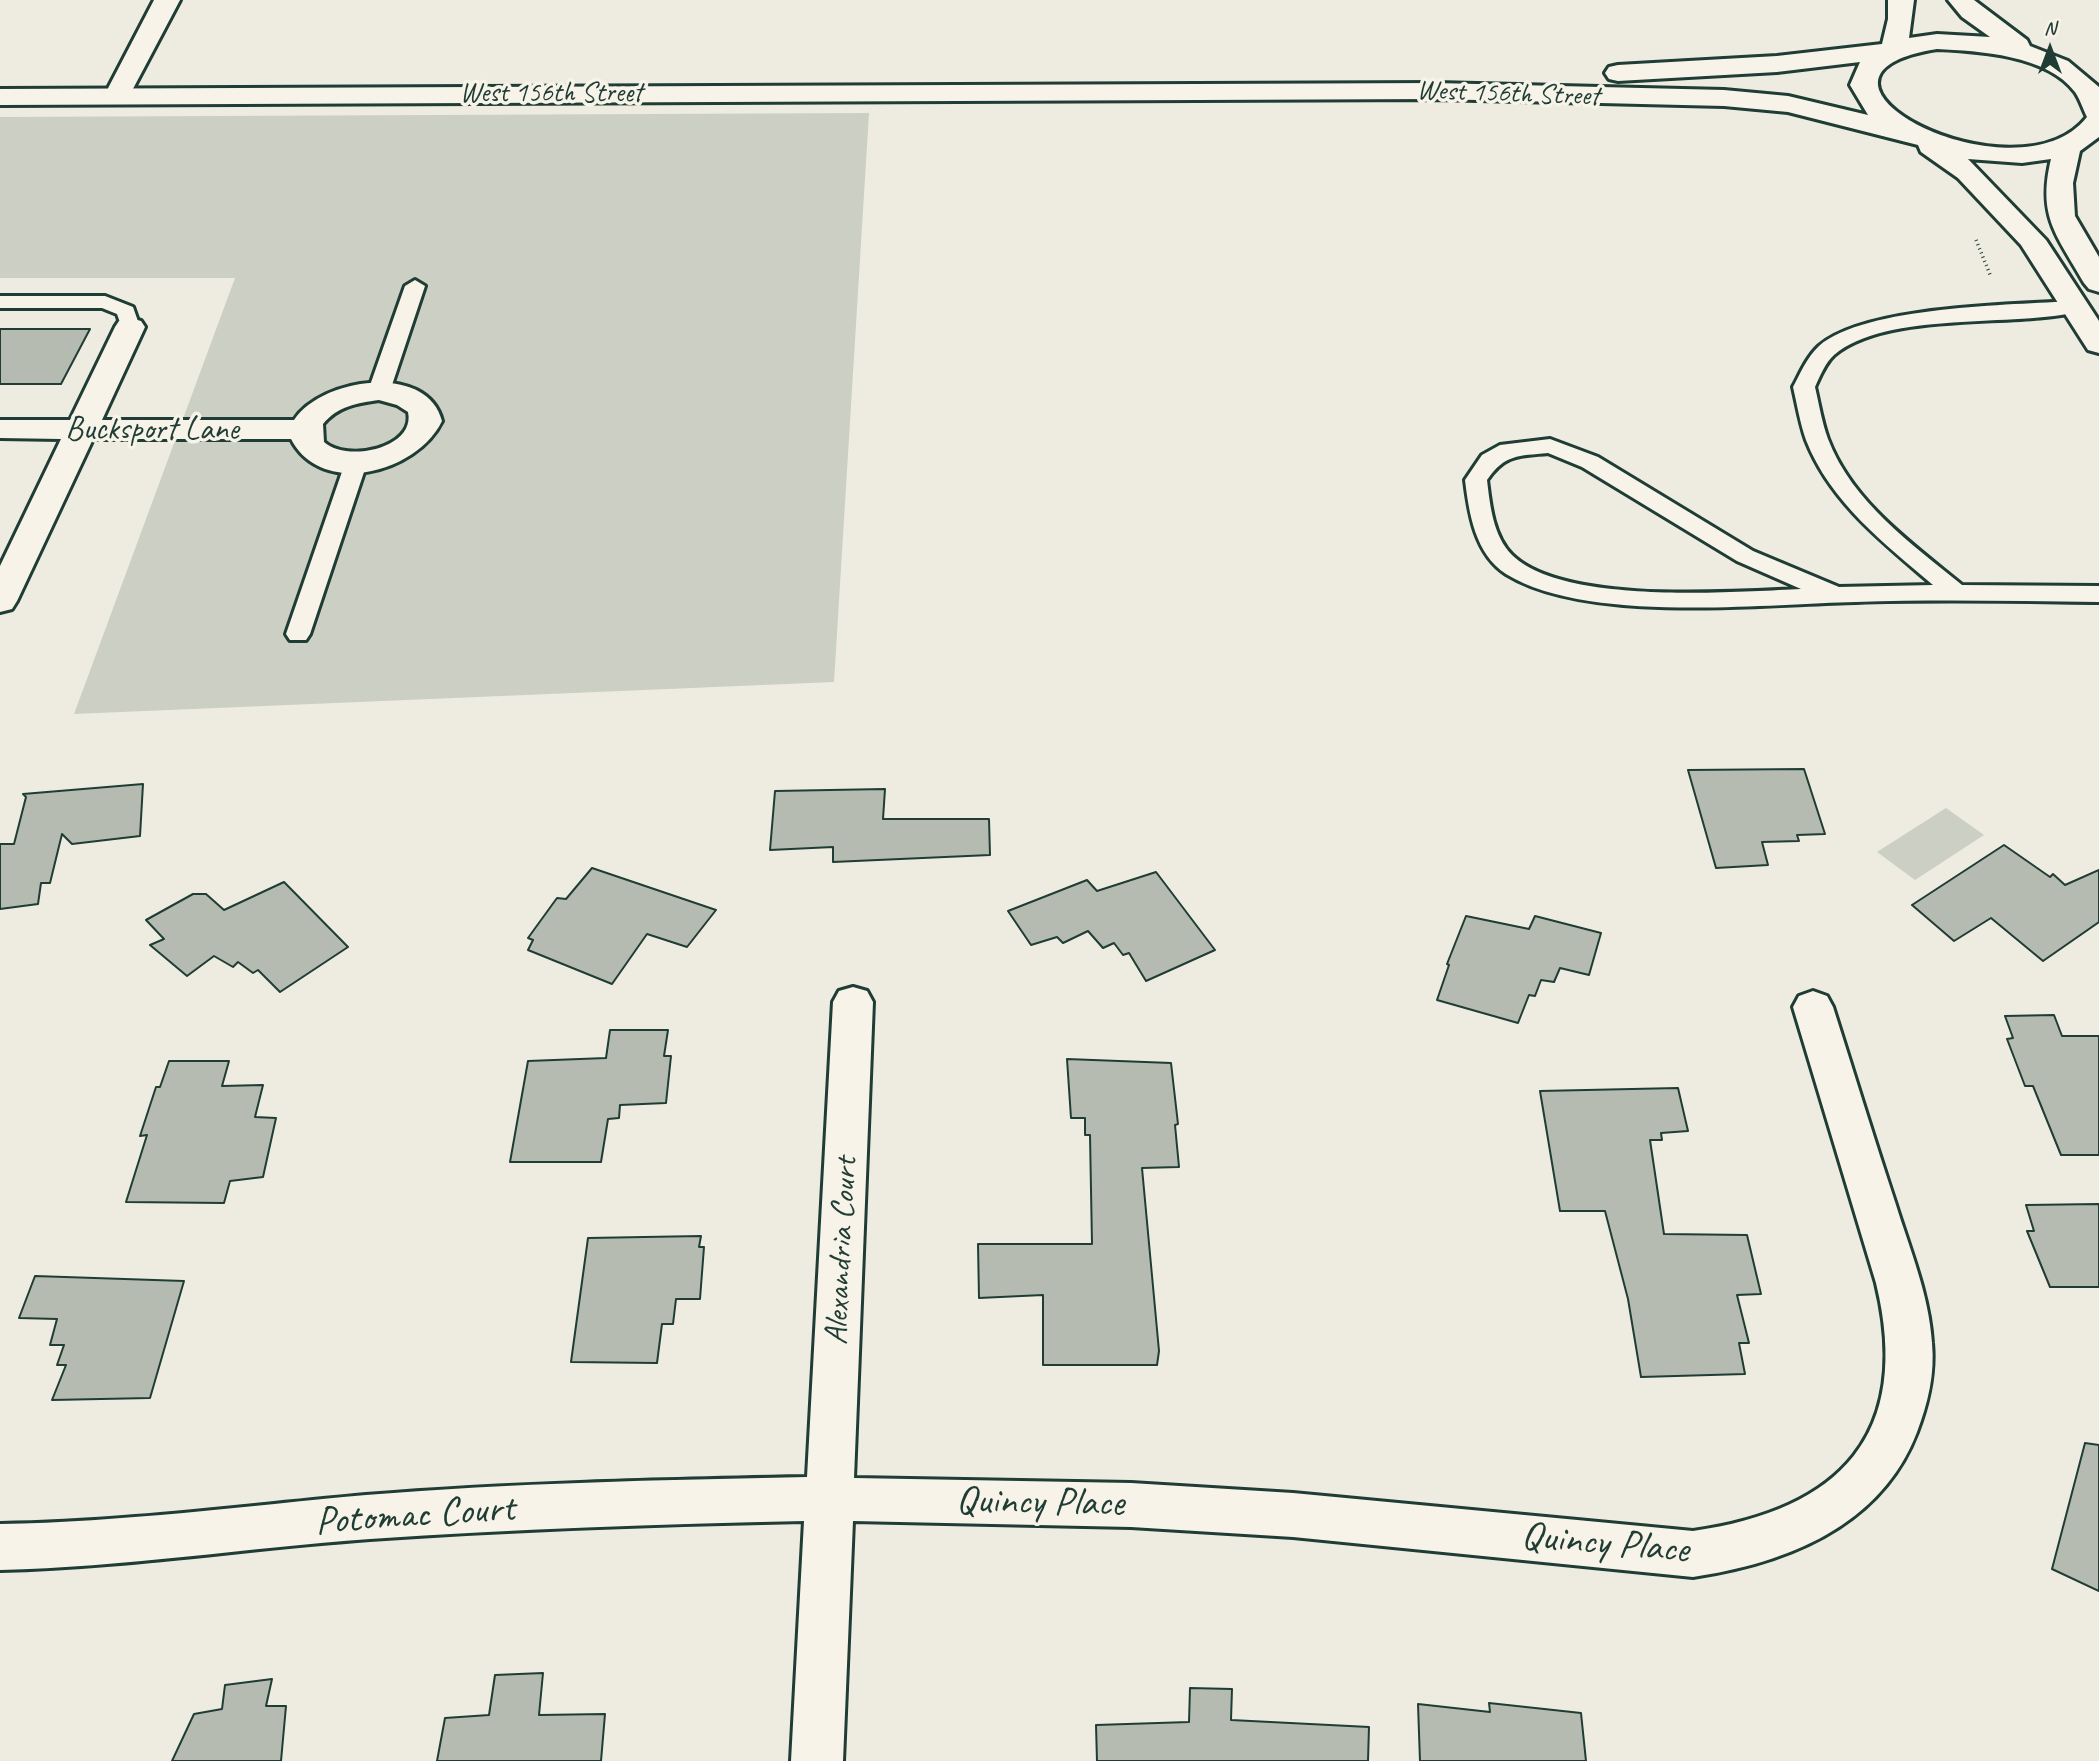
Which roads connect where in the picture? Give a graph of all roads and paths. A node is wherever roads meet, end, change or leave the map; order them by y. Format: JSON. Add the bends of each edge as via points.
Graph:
{"nodes":[{"id":1,"x":167,"y":0,"type":"edge"},
{"id":2,"x":1901,"y":0,"type":"edge"},
{"id":3,"x":1961,"y":0,"type":"edge"},
{"id":4,"x":1891,"y":50,"type":"junction"},
{"id":5,"x":2032,"y":54,"type":"junction"},
{"id":6,"x":2099,"y":67,"type":"edge"},
{"id":7,"x":1102,"y":91,"type":"junction"},
{"id":8,"x":117,"y":96,"type":"junction"},
{"id":9,"x":0,"y":97,"type":"edge"},
{"id":10,"x":2090,"y":130,"type":"edge"},
{"id":11,"x":1912,"y":134,"type":"junction"},
{"id":12,"x":1976,"y":239,"type":"dead end"},
{"id":13,"x":2099,"y":283,"type":"edge"},
{"id":14,"x":415,"y":286,"type":"dead end"},
{"id":15,"x":0,"y":302,"type":"edge"},
{"id":16,"x":2074,"y":307,"type":"junction"},
{"id":17,"x":2015,"y":312,"type":"junction"},
{"id":18,"x":130,"y":327,"type":"joint"},
{"id":19,"x":2099,"y":344,"type":"edge"},
{"id":20,"x":379,"y":391,"type":"junction"},
{"id":21,"x":0,"y":429,"type":"edge"},
{"id":22,"x":82,"y":429,"type":"junction"},
{"id":23,"x":304,"y":430,"type":"junction"},
{"id":24,"x":356,"y":463,"type":"junction"},
{"id":25,"x":4,"y":584,"type":"edge"},
{"id":26,"x":1955,"y":592,"type":"junction"},
{"id":27,"x":1837,"y":594,"type":"junction"},
{"id":28,"x":2099,"y":594,"type":"edge"},
{"id":29,"x":298,"y":634,"type":"dead end"},
{"id":30,"x":853,"y":1002,"type":"dead end"},
{"id":31,"x":1813,"y":1007,"type":"dead end"},
{"id":32,"x":830,"y":1499,"type":"junction"},
{"id":33,"x":0,"y":1547,"type":"edge"},
{"id":34,"x":817,"y":1761,"type":"edge"}],
"edges":[{"from":1,"to":8,"type":"street"},
{"from":2,"to":4,"type":"street","via":[[1901,19]]},
{"from":3,"to":5,"type":"street"},
{"from":4,"to":5,"type":"street","name":"West 156th Street","via":[[1956,40]]},
{"from":4,"to":7,"type":"street","name":"West 156th Street","via":[[1777,65],[1631,73]]},
{"from":4,"to":11,"type":"street","via":[[1871,64],[1863,80],[1867,98],[1883,116]]},
{"from":5,"to":6,"type":"street"},
{"from":5,"to":10,"type":"street","via":[[2084,83],[2097,101]]},
{"from":7,"to":8,"type":"street","name":"West 156th Street"},
{"from":7,"to":11,"type":"street","name":"West 156th Street","via":[[1436,91],[1724,98],[1788,104]]},
{"from":8,"to":9,"type":"street","name":"West 156th Street"},
{"from":10,"to":11,"type":"street","via":[[2033,154],[1952,148]]},
{"from":10,"to":13,"type":"street","via":[[2059,183],[2061,216]]},
{"from":11,"to":16,"type":"street","via":[[1968,172],[2032,240]]},
{"from":12,"to":17,"type":"path","via":[[1989,274]]},
{"from":14,"to":20,"type":"lane"},
{"from":15,"to":18,"type":"lane","via":[[105,302],[126,311]]},
{"from":16,"to":17,"type":"lane"},
{"from":16,"to":19,"type":"street"},
{"from":17,"to":26,"type":"lane","via":[[1895,325],[1851,337],[1827,350],[1804,387],[1818,442],[1840,481],[1880,526]]},
{"from":18,"to":22,"type":"street"},
{"from":20,"to":23,"type":"street","via":[[338,398],[310,418]]},
{"from":20,"to":24,"type":"street","via":[[413,399],[427,420],[413,444],[397,454]]},
{"from":21,"to":22,"type":"street","name":"Bucksport Lane"},
{"from":22,"to":23,"type":"street","name":"Bucksport Lane"},
{"from":22,"to":25,"type":"street"},
{"from":23,"to":24,"type":"street","via":[[311,450]]},
{"from":24,"to":29,"type":"lane"},
{"from":26,"to":27,"type":"lane"},
{"from":26,"to":28,"type":"lane"},
{"from":27,"to":27,"type":"lane","via":[[1651,600],[1556,586],[1515,569],[1491,548],[1476,481],[1490,460],[1508,450],[1550,446],[1590,462],[1745,556]]},
{"from":30,"to":32,"type":"street","name":"Alexandria Court"},
{"from":31,"to":32,"type":"street","name":"Quincy Place","via":[[1897,1277],[1910,1362],[1907,1398],[1887,1446],[1857,1487],[1816,1520],[1770,1540],[1730,1551],[1693,1554],[1293,1515],[1131,1505]]},
{"from":32,"to":33,"type":"street","name":"Potomac Court","via":[[638,1502],[382,1516],[84,1545]]},
{"from":32,"to":34,"type":"street","name":"Alexandria Court"}]}
